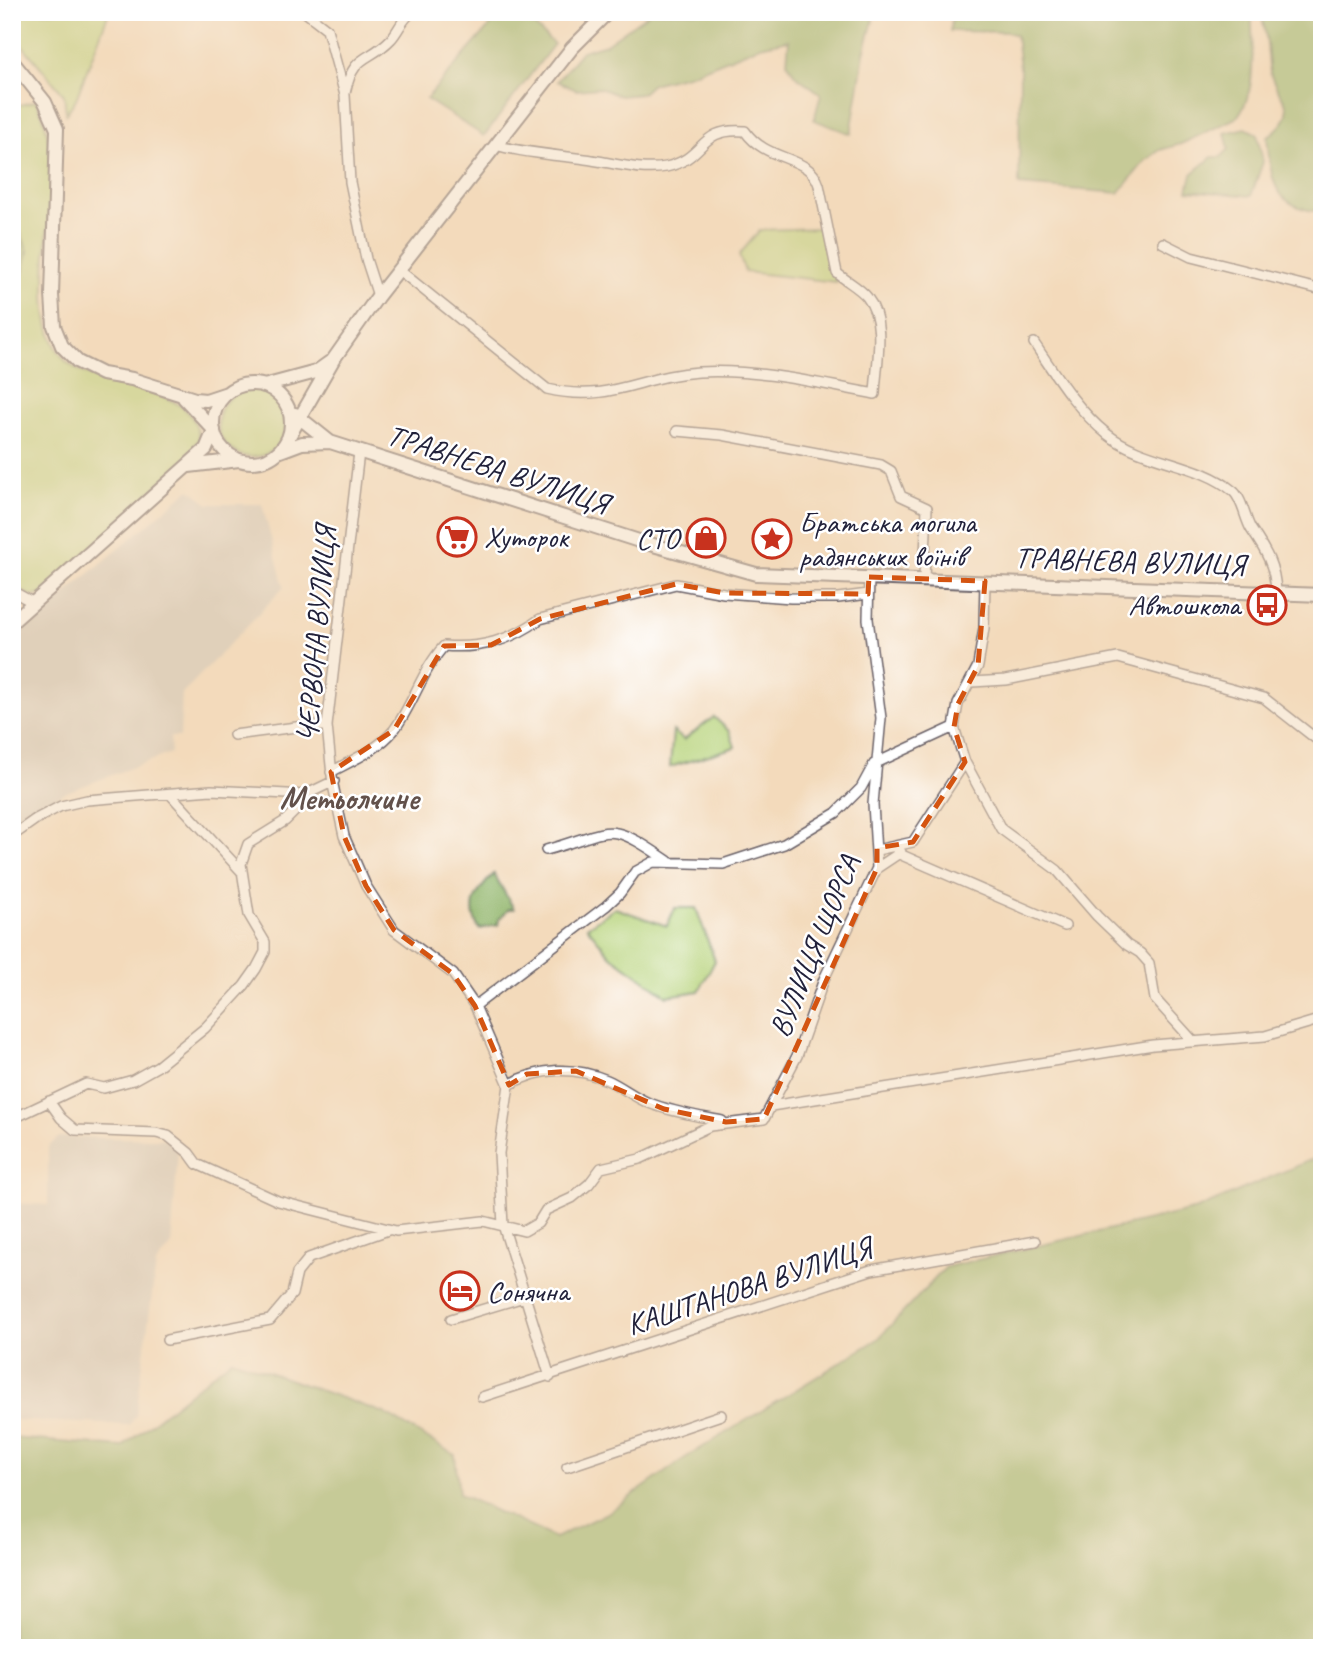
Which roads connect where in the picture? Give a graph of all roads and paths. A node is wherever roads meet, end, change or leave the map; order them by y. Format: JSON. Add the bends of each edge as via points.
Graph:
{"nodes":[{"id":1,"x":304,"y":12,"type":"edge"},
{"id":2,"x":412,"y":12,"type":"edge"},
{"id":3,"x":608,"y":12,"type":"edge"},
{"id":4,"x":12,"y":61,"type":"edge"},
{"id":5,"x":345,"y":94,"type":"junction"},
{"id":6,"x":495,"y":145,"type":"junction"},
{"id":7,"x":1163,"y":243,"type":"dead end"},
{"id":8,"x":399,"y":270,"type":"junction"},
{"id":9,"x":1322,"y":290,"type":"edge"},
{"id":10,"x":378,"y":296,"type":"junction"},
{"id":11,"x":1034,"y":343,"type":"dead end"},
{"id":12,"x":333,"y":360,"type":"junction"},
{"id":13,"x":264,"y":386,"type":"junction"},
{"id":14,"x":227,"y":393,"type":"junction"},
{"id":15,"x":184,"y":397,"type":"junction"},
{"id":16,"x":288,"y":407,"type":"junction"},
{"id":17,"x":300,"y":419,"type":"junction"},
{"id":18,"x":214,"y":430,"type":"junction"},
{"id":19,"x":677,"y":431,"type":"dead end"},
{"id":20,"x":287,"y":440,"type":"junction"},
{"id":21,"x":330,"y":442,"type":"junction"},
{"id":22,"x":278,"y":452,"type":"junction"},
{"id":23,"x":359,"y":452,"type":"junction"},
{"id":24,"x":239,"y":460,"type":"junction"},
{"id":25,"x":189,"y":466,"type":"junction"},
{"id":26,"x":869,"y":577,"type":"junction"},
{"id":27,"x":924,"y":579,"type":"junction"},
{"id":28,"x":985,"y":581,"type":"junction"},
{"id":29,"x":12,"y":592,"type":"edge"},
{"id":30,"x":1276,"y":592,"type":"junction"},
{"id":31,"x":868,"y":594,"type":"junction"},
{"id":32,"x":1322,"y":595,"type":"edge"},
{"id":33,"x":34,"y":603,"type":"junction"},
{"id":34,"x":12,"y":622,"type":"edge"},
{"id":35,"x":972,"y":682,"type":"junction"},
{"id":36,"x":327,"y":726,"type":"junction"},
{"id":37,"x":954,"y":727,"type":"junction"},
{"id":38,"x":233,"y":735,"type":"dead end"},
{"id":39,"x":1322,"y":738,"type":"edge"},
{"id":40,"x":965,"y":762,"type":"junction"},
{"id":41,"x":874,"y":764,"type":"junction"},
{"id":42,"x":333,"y":776,"type":"junction"},
{"id":43,"x":170,"y":794,"type":"junction"},
{"id":44,"x":305,"y":795,"type":"junction"},
{"id":45,"x":12,"y":836,"type":"edge"},
{"id":46,"x":913,"y":842,"type":"junction"},
{"id":47,"x":546,"y":850,"type":"dead end"},
{"id":48,"x":877,"y":850,"type":"junction"},
{"id":49,"x":897,"y":853,"type":"junction"},
{"id":50,"x":668,"y":861,"type":"junction"},
{"id":51,"x":877,"y":868,"type":"junction"},
{"id":52,"x":242,"y":872,"type":"junction"},
{"id":53,"x":1065,"y":926,"type":"dead end"},
{"id":54,"x":475,"y":1006,"type":"junction"},
{"id":55,"x":1322,"y":1019,"type":"edge"},
{"id":56,"x":1194,"y":1042,"type":"junction"},
{"id":57,"x":509,"y":1085,"type":"junction"},
{"id":58,"x":49,"y":1101,"type":"junction"},
{"id":59,"x":771,"y":1106,"type":"junction"},
{"id":60,"x":12,"y":1119,"type":"edge"},
{"id":61,"x":726,"y":1122,"type":"junction"},
{"id":62,"x":503,"y":1225,"type":"junction"},
{"id":63,"x":390,"y":1229,"type":"junction"},
{"id":64,"x":1035,"y":1241,"type":"dead end"},
{"id":65,"x":524,"y":1297,"type":"junction"},
{"id":66,"x":451,"y":1319,"type":"dead end"},
{"id":67,"x":167,"y":1340,"type":"dead end"},
{"id":68,"x":550,"y":1377,"type":"junction"},
{"id":69,"x":482,"y":1397,"type":"dead end"},
{"id":70,"x":721,"y":1415,"type":"dead end"},
{"id":71,"x":567,"y":1467,"type":"dead end"}],
"edges":[{"from":1,"to":5,"type":"street","via":[[327,30]]},
{"from":2,"to":5,"type":"street","via":[[393,37],[363,56],[349,73]]},
{"from":3,"to":6,"type":"street","via":[[572,48]]},
{"from":4,"to":15,"type":"street","via":[[45,102],[57,129],[51,295],[54,326],[62,346],[78,362],[102,374]]},
{"from":5,"to":10,"type":"street","via":[[350,182]]},
{"from":6,"to":8,"type":"street"},
{"from":6,"to":8,"type":"street","via":[[521,152],[663,167],[696,153],[714,133],[745,131],[761,150],[807,167],[816,174],[837,273],[866,296],[875,310],[875,394],[760,372],[670,375],[598,395],[547,389]]},
{"from":7,"to":9,"type":"street","via":[[1191,257]]},
{"from":8,"to":10,"type":"street"},
{"from":10,"to":12,"type":"street"},
{"from":11,"to":30,"type":"street","name":"ТРАВНЕВА ВУЛИЦЯ","via":[[1065,387],[1109,435],[1146,456],[1216,480],[1235,492],[1246,521],[1270,558]]},
{"from":12,"to":13,"type":"street","via":[[317,372]]},
{"from":12,"to":17,"type":"street"},
{"from":13,"to":14,"type":"street","via":[[251,384]]},
{"from":13,"to":16,"type":"street"},
{"from":14,"to":15,"type":"street","via":[[206,400]]},
{"from":14,"to":18,"type":"street","via":[[215,411]]},
{"from":15,"to":18,"type":"street"},
{"from":16,"to":17,"type":"street"},
{"from":16,"to":20,"type":"street"},
{"from":17,"to":20,"type":"street"},
{"from":17,"to":21,"type":"street"},
{"from":18,"to":24,"type":"street","via":[[224,450]]},
{"from":18,"to":25,"type":"street","via":[[206,449]]},
{"from":19,"to":27,"type":"street","via":[[881,465],[891,471],[901,496],[927,508]]},
{"from":20,"to":22,"type":"street"},
{"from":21,"to":22,"type":"street","via":[[302,443]]},
{"from":21,"to":23,"type":"street","name":"ТРАВНЕВА ВУЛИЦЯ"},
{"from":22,"to":24,"type":"street","via":[[257,461]]},
{"from":23,"to":26,"type":"street","name":"ТРАВНЕВА ВУЛИЦЯ","via":[[755,574]]},
{"from":23,"to":36,"type":"street","name":"ЧЕРВОНА ВУЛИЦЯ"},
{"from":24,"to":25,"type":"street"},
{"from":25,"to":33,"type":"street"},
{"from":26,"to":27,"type":"street","name":"ТРАВНЕВА ВУЛИЦЯ"},
{"from":26,"to":31,"type":"street","name":"ВУЛИЦЯ ЩОРСА"},
{"from":27,"to":28,"type":"street","name":"ТРАВНЕВА ВУЛИЦЯ"},
{"from":28,"to":30,"type":"street","name":"ТРАВНЕВА ВУЛИЦЯ"},
{"from":28,"to":35,"type":"street","via":[[984,628]]},
{"from":29,"to":33,"type":"street"},
{"from":30,"to":32,"type":"street","name":"ТРАВНЕВА ВУЛИЦЯ"},
{"from":31,"to":41,"type":"street","name":"ВУЛИЦЯ ЩОРСА","via":[[881,718]]},
{"from":31,"to":42,"type":"street","via":[[791,598],[676,584],[540,619],[491,645],[444,646],[430,661],[394,730]]},
{"from":33,"to":34,"type":"street"},
{"from":35,"to":37,"type":"street","via":[[958,704]]},
{"from":35,"to":39,"type":"street","via":[[1118,659],[1264,698],[1315,738]]},
{"from":36,"to":38,"type":"street"},
{"from":36,"to":42,"type":"street","name":"ЧЕРВОНА ВУЛИЦЯ"},
{"from":37,"to":40,"type":"street"},
{"from":37,"to":41,"type":"street"},
{"from":40,"to":46,"type":"street"},
{"from":40,"to":56,"type":"street","via":[[1001,828],[1057,870],[1097,916],[1149,963],[1154,999]]},
{"from":41,"to":48,"type":"street","name":"ВУЛИЦЯ ЩОРСА"},
{"from":41,"to":50,"type":"street","via":[[861,788],[836,813],[784,844],[723,864]]},
{"from":42,"to":44,"type":"street"},
{"from":42,"to":54,"type":"street","name":"ЧЕРВОНА ВУЛИЦЯ","via":[[344,836],[366,886],[394,930],[453,974]]},
{"from":43,"to":44,"type":"street","via":[[211,790]]},
{"from":43,"to":45,"type":"street","via":[[61,806]]},
{"from":43,"to":52,"type":"street"},
{"from":44,"to":52,"type":"street","via":[[285,821],[247,844]]},
{"from":46,"to":48,"type":"street"},
{"from":46,"to":49,"type":"street"},
{"from":47,"to":50,"type":"street","via":[[607,830],[628,834]]},
{"from":48,"to":51,"type":"street","name":"ВУЛИЦЯ ЩОРСА"},
{"from":49,"to":51,"type":"street"},
{"from":49,"to":53,"type":"street"},
{"from":50,"to":54,"type":"street","via":[[653,862],[635,872],[606,906]]},
{"from":51,"to":59,"type":"street","name":"ВУЛИЦЯ ЩОРСА"},
{"from":52,"to":58,"type":"street","via":[[249,915],[265,942],[261,960],[244,986],[205,1028],[158,1066],[132,1080],[104,1088],[86,1084]]},
{"from":54,"to":57,"type":"street","name":"ЧЕРВОНА ВУЛИЦЯ"},
{"from":55,"to":56,"type":"street","via":[[1265,1035]]},
{"from":56,"to":59,"type":"street","via":[[1022,1064]]},
{"from":57,"to":61,"type":"street","via":[[527,1074],[576,1071],[608,1080],[663,1109]]},
{"from":57,"to":62,"type":"street","via":[[499,1153]]},
{"from":58,"to":60,"type":"street"},
{"from":58,"to":63,"type":"street","via":[[75,1130],[168,1136],[197,1164],[255,1192]]},
{"from":59,"to":61,"type":"street","via":[[764,1119]]},
{"from":61,"to":62,"type":"street","via":[[639,1158],[601,1168],[572,1198],[546,1210],[538,1223],[524,1231]]},
{"from":62,"to":63,"type":"street","via":[[483,1221],[421,1230]]},
{"from":62,"to":65,"type":"street"},
{"from":63,"to":67,"type":"street","via":[[309,1258],[297,1273],[292,1294],[278,1313],[263,1323],[241,1323]]},
{"from":64,"to":68,"type":"street","name":"КАШТАНОВА ВУЛИЦЯ","via":[[871,1270]]},
{"from":65,"to":66,"type":"street"},
{"from":65,"to":68,"type":"street"},
{"from":68,"to":69,"type":"street","name":"КАШТАНОВА ВУЛИЦЯ"},
{"from":70,"to":71,"type":"street"}]}
